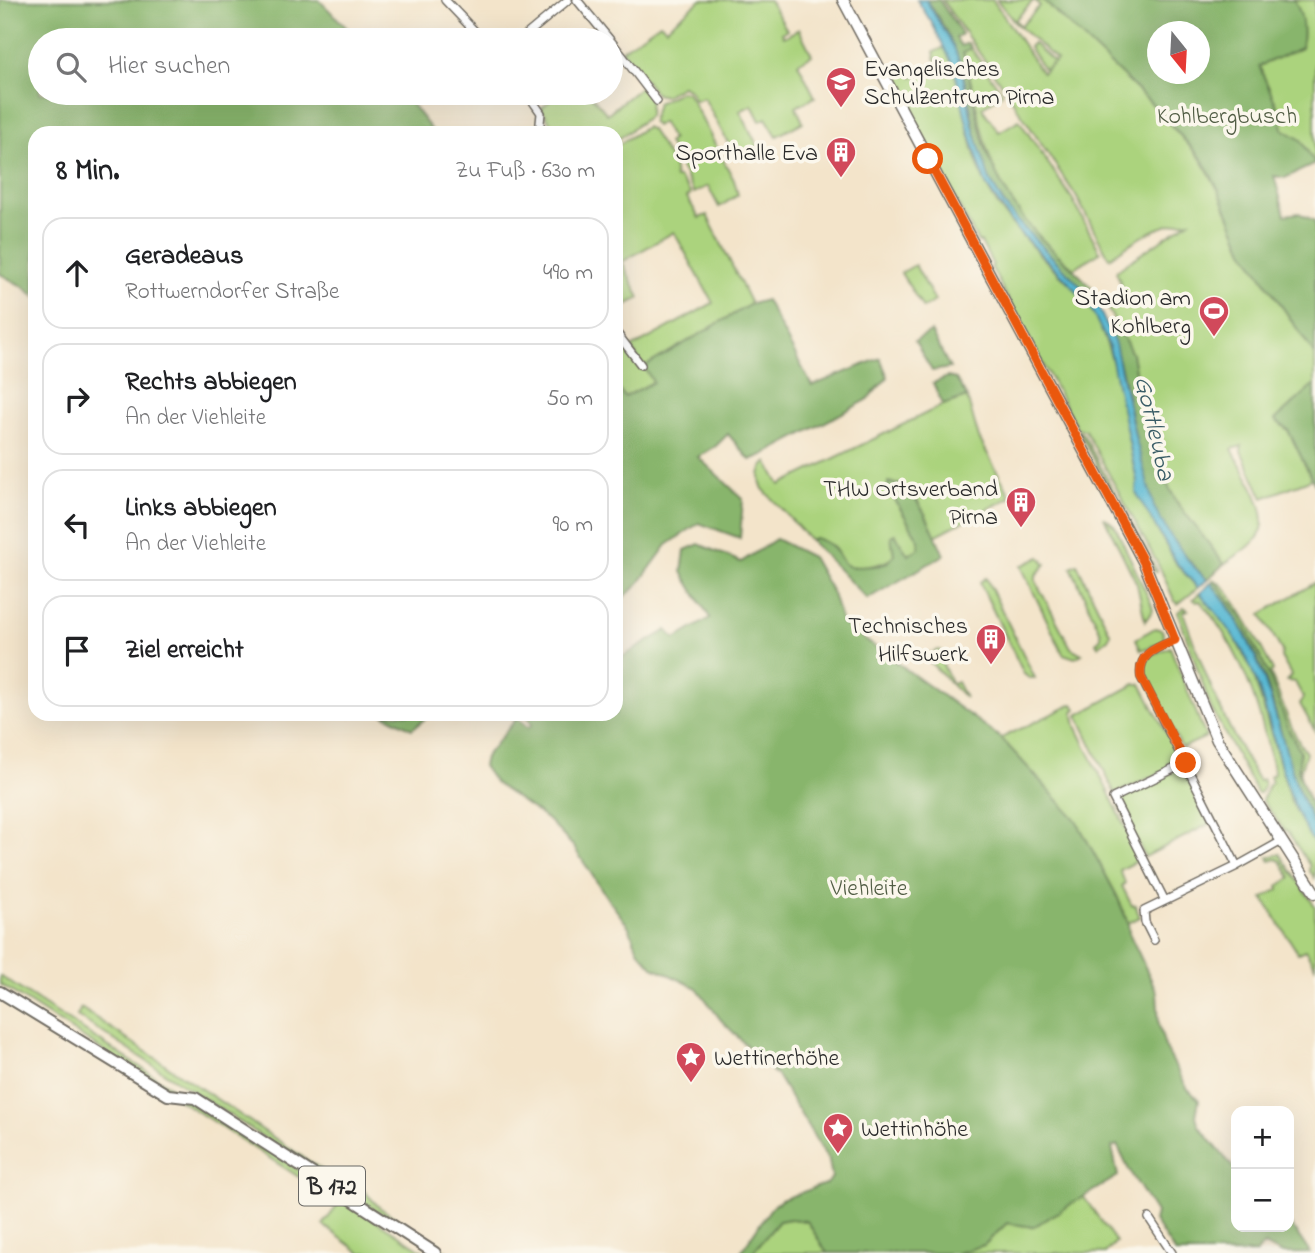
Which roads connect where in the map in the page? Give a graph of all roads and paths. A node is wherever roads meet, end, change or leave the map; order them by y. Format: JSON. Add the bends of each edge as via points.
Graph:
{"nodes":[{"id":1,"x":445,"y":0,"type":"edge"},
{"id":2,"x":568,"y":0,"type":"edge"},
{"id":3,"x":577,"y":0,"type":"edge"},
{"id":4,"x":843,"y":0,"type":"edge"},
{"id":5,"x":472,"y":28,"type":"edge"},
{"id":6,"x":534,"y":28,"type":"edge"},
{"id":7,"x":600,"y":28,"type":"edge"},
{"id":8,"x":623,"y":58,"type":"edge"},
{"id":9,"x":657,"y":101,"type":"dead end"},
{"id":10,"x":535,"y":105,"type":"edge"},
{"id":11,"x":540,"y":126,"type":"edge"},
{"id":12,"x":623,"y":341,"type":"edge"},
{"id":13,"x":641,"y":365,"type":"dead end"},
{"id":14,"x":1175,"y":640,"type":"junction"},
{"id":15,"x":1186,"y":763,"type":"junction"},
{"id":16,"x":1280,"y":842,"type":"junction"},
{"id":17,"x":1237,"y":866,"type":"junction"},
{"id":18,"x":1315,"y":893,"type":"edge"},
{"id":19,"x":1165,"y":901,"type":"junction"},
{"id":20,"x":1154,"y":940,"type":"dead end"},
{"id":21,"x":0,"y":992,"type":"edge"},
{"id":22,"x":1149,"y":1218,"type":"dead end"},
{"id":23,"x":435,"y":1253,"type":"edge"},
{"id":24,"x":1172,"y":1253,"type":"edge"}],
"edges":[{"from":1,"to":5,"type":"street"},
{"from":2,"to":6,"type":"street"},
{"from":3,"to":7,"type":"street"},
{"from":4,"to":14,"type":"main road","via":[[1144,563]]},
{"from":8,"to":9,"type":"street"},
{"from":10,"to":11,"type":"street","via":[[541,113]]},
{"from":12,"to":13,"type":"street"},
{"from":14,"to":15,"type":"street","via":[[1148,652],[1140,668]]},
{"from":14,"to":16,"type":"main road","via":[[1217,740]]},
{"from":15,"to":17,"type":"street"},
{"from":15,"to":19,"type":"street","via":[[1113,798]]},
{"from":16,"to":17,"type":"street"},
{"from":16,"to":18,"type":"main road"},
{"from":17,"to":19,"type":"street"},
{"from":19,"to":20,"type":"street","via":[[1144,911]]},
{"from":21,"to":23,"type":"main road","number":"B 172","via":[[168,1095],[195,1097]]},
{"from":22,"to":24,"type":"street"}]}
